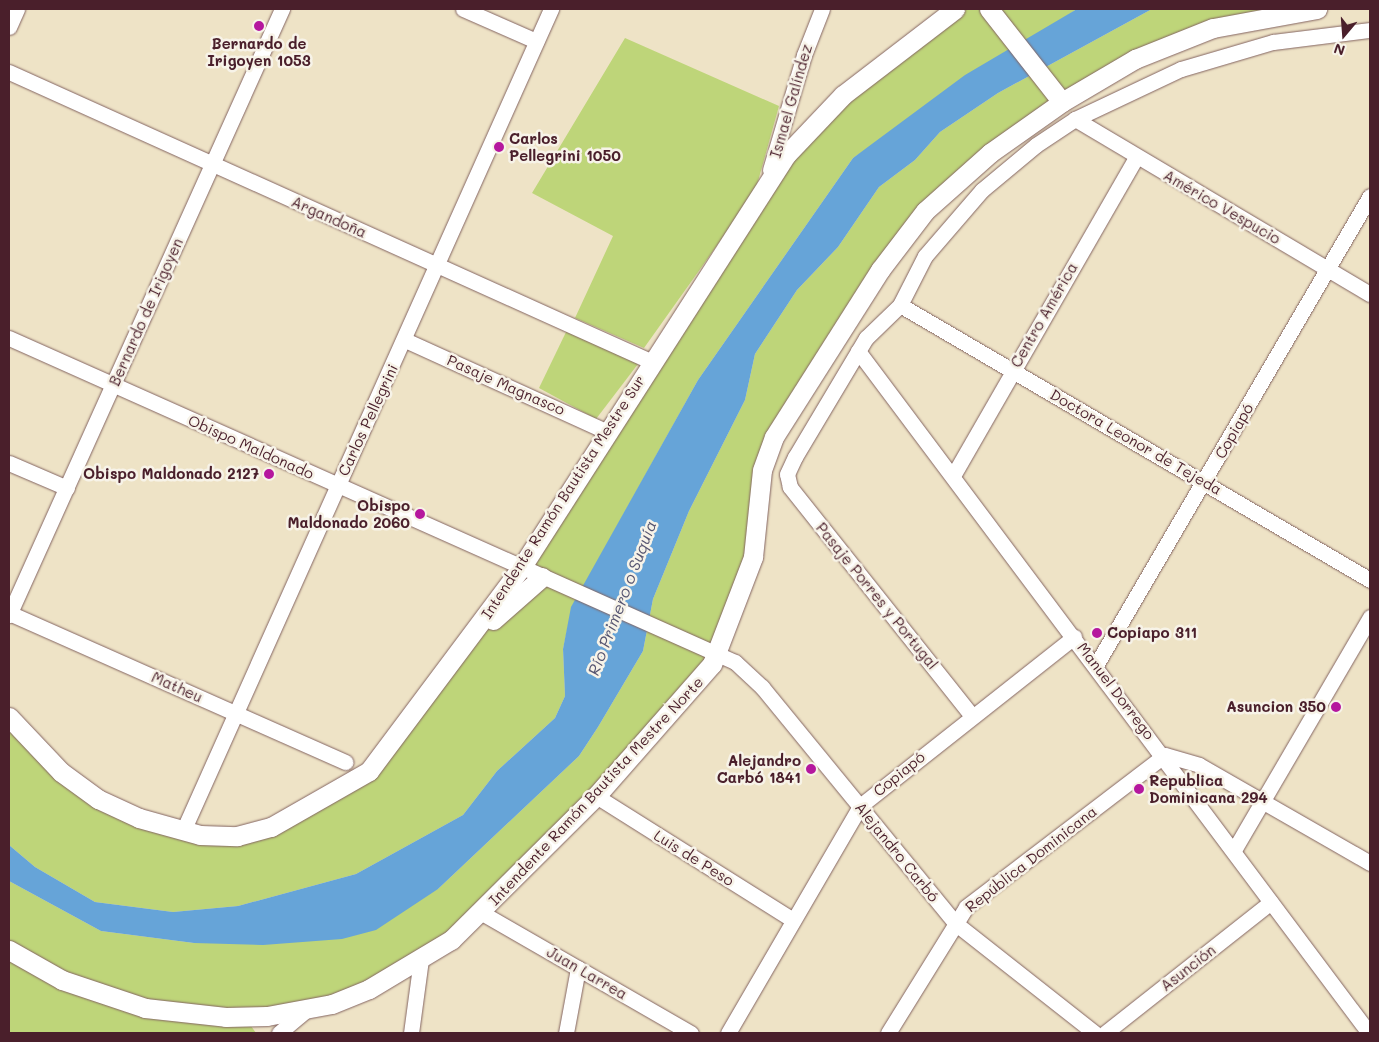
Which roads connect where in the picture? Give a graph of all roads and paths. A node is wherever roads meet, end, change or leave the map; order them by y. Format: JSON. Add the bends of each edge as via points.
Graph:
{"nodes":[{"id":1,"x":17,"y":9,"type":"edge"},
{"id":2,"x":282,"y":9,"type":"edge"},
{"id":3,"x":464,"y":9,"type":"edge"},
{"id":4,"x":551,"y":9,"type":"edge"},
{"id":5,"x":822,"y":9,"type":"edge"},
{"id":6,"x":955,"y":9,"type":"edge"},
{"id":7,"x":989,"y":9,"type":"edge"},
{"id":8,"x":1317,"y":9,"type":"edge"},
{"id":9,"x":9,"y":27,"type":"edge"},
{"id":10,"x":1370,"y":30,"type":"edge"},
{"id":11,"x":536,"y":41,"type":"junction"},
{"id":12,"x":9,"y":72,"type":"edge"},
{"id":13,"x":1062,"y":102,"type":"junction"},
{"id":14,"x":1075,"y":119,"type":"junction"},
{"id":15,"x":1136,"y":157,"type":"junction"},
{"id":16,"x":210,"y":164,"type":"junction"},
{"id":17,"x":760,"y":194,"type":"junction"},
{"id":18,"x":1370,"y":196,"type":"edge"},
{"id":19,"x":436,"y":265,"type":"junction"},
{"id":20,"x":1328,"y":270,"type":"junction"},
{"id":21,"x":1370,"y":294,"type":"edge"},
{"id":22,"x":900,"y":305,"type":"junction"},
{"id":23,"x":9,"y":338,"type":"edge"},
{"id":24,"x":405,"y":340,"type":"junction"},
{"id":25,"x":858,"y":351,"type":"junction"},
{"id":26,"x":650,"y":361,"type":"junction"},
{"id":27,"x":1013,"y":370,"type":"junction"},
{"id":28,"x":114,"y":385,"type":"junction"},
{"id":29,"x":606,"y":431,"type":"junction"},
{"id":30,"x":9,"y":463,"type":"edge"},
{"id":31,"x":954,"y":474,"type":"junction"},
{"id":32,"x":1204,"y":482,"type":"junction"},
{"id":33,"x":338,"y":486,"type":"junction"},
{"id":34,"x":66,"y":488,"type":"junction"},
{"id":35,"x":521,"y":568,"type":"junction"},
{"id":36,"x":550,"y":580,"type":"junction"},
{"id":37,"x":1370,"y":580,"type":"edge"},
{"id":38,"x":9,"y":614,"type":"edge"},
{"id":39,"x":1370,"y":617,"type":"edge"},
{"id":40,"x":1074,"y":637,"type":"junction"},
{"id":41,"x":466,"y":644,"type":"junction"},
{"id":42,"x":718,"y":653,"type":"junction"},
{"id":43,"x":1096,"y":665,"type":"junction"},
{"id":44,"x":235,"y":712,"type":"junction"},
{"id":45,"x":972,"y":716,"type":"junction"},
{"id":46,"x":9,"y":717,"type":"edge"},
{"id":47,"x":1165,"y":755,"type":"junction"},
{"id":48,"x":346,"y":762,"type":"dead end"},
{"id":49,"x":596,"y":796,"type":"junction"},
{"id":50,"x":1263,"y":801,"type":"junction"},
{"id":51,"x":860,"y":806,"type":"junction"},
{"id":52,"x":183,"y":831,"type":"junction"},
{"id":53,"x":1234,"y":850,"type":"junction"},
{"id":54,"x":1370,"y":863,"type":"edge"},
{"id":55,"x":1271,"y":902,"type":"junction"},
{"id":56,"x":482,"y":914,"type":"junction"},
{"id":57,"x":793,"y":920,"type":"junction"},
{"id":58,"x":955,"y":923,"type":"junction"},
{"id":59,"x":9,"y":950,"type":"edge"},
{"id":60,"x":422,"y":959,"type":"junction"},
{"id":61,"x":578,"y":968,"type":"junction"},
{"id":62,"x":305,"y":1011,"type":"junction"},
{"id":63,"x":279,"y":1033,"type":"edge"},
{"id":64,"x":411,"y":1033,"type":"edge"},
{"id":65,"x":566,"y":1033,"type":"edge"},
{"id":66,"x":691,"y":1033,"type":"edge"},
{"id":67,"x":728,"y":1033,"type":"edge"},
{"id":68,"x":888,"y":1033,"type":"edge"},
{"id":69,"x":1095,"y":1033,"type":"edge"},
{"id":70,"x":1105,"y":1033,"type":"edge"},
{"id":71,"x":1369,"y":1033,"type":"edge"}],
"edges":[{"from":1,"to":9,"type":"street"},
{"from":2,"to":16,"type":"street","name":"Bernardo de Irigoyen"},
{"from":3,"to":11,"type":"street"},
{"from":4,"to":11,"type":"street","name":"Carlos Pellegrini"},
{"from":5,"to":17,"type":"street","name":"Ismael Galíndez"},
{"from":6,"to":17,"type":"main road","name":"Intendente Ramón Bautista Mestre Sur","via":[[825,112]]},
{"from":7,"to":13,"type":"main road"},
{"from":8,"to":13,"type":"main road","name":"Intendente Ramón Bautista Mestre Norte","via":[[1196,34],[1135,59]]},
{"from":10,"to":14,"type":"street","via":[[1326,32],[1222,55],[1173,72]]},
{"from":11,"to":19,"type":"street","name":"Carlos Pellegrini"},
{"from":12,"to":16,"type":"street","name":"Argandoña"},
{"from":13,"to":42,"type":"main road","name":"Intendente Ramón Bautista Mestre Norte","via":[[961,176],[925,211],[880,270],[784,418],[762,470],[753,557]]},
{"from":14,"to":15,"type":"street","name":"Américo Vespucio"},
{"from":14,"to":22,"type":"street","via":[[982,190],[925,256]]},
{"from":15,"to":20,"type":"street","name":"Américo Vespucio"},
{"from":15,"to":27,"type":"street","name":"Centro América"},
{"from":16,"to":19,"type":"street","name":"Argandoña"},
{"from":16,"to":28,"type":"street","name":"Bernardo de Irigoyen"},
{"from":17,"to":26,"type":"main road","name":"Intendente Ramón Bautista Mestre Sur"},
{"from":18,"to":20,"type":"street","name":"Copiapó"},
{"from":19,"to":24,"type":"street","name":"Carlos Pellegrini"},
{"from":19,"to":26,"type":"street","name":"Argandoña"},
{"from":20,"to":21,"type":"street","name":"Américo Vespucio"},
{"from":20,"to":32,"type":"street","name":"Copiapó"},
{"from":22,"to":25,"type":"street","via":[[866,338]]},
{"from":22,"to":27,"type":"street","name":"Doctora Leonor de Tejeda"},
{"from":23,"to":28,"type":"street","name":"Obispo Maldonado"},
{"from":24,"to":29,"type":"street","name":"Pasaje Magnasco"},
{"from":24,"to":33,"type":"street","name":"Carlos Pellegrini"},
{"from":25,"to":31,"type":"street","name":"Manuel Dorrego"},
{"from":25,"to":45,"type":"street","name":"Pasaje Porres y Portugal","via":[[787,474],[790,487]]},
{"from":26,"to":29,"type":"main road","name":"Intendente Ramón Bautista Mestre Sur"},
{"from":27,"to":31,"type":"street","name":"Centro América"},
{"from":27,"to":32,"type":"street","name":"Doctora Leonor de Tejeda"},
{"from":28,"to":33,"type":"street","name":"Obispo Maldonado"},
{"from":28,"to":34,"type":"street","name":"Bernardo de Irigoyen"},
{"from":29,"to":35,"type":"main road","name":"Intendente Ramón Bautista Mestre Sur"},
{"from":30,"to":34,"type":"street"},
{"from":31,"to":40,"type":"street","name":"Manuel Dorrego"},
{"from":32,"to":37,"type":"street","name":"Doctora Leonor de Tejeda"},
{"from":32,"to":43,"type":"street","name":"Copiapó"},
{"from":33,"to":35,"type":"street","name":"Obispo Maldonado"},
{"from":33,"to":44,"type":"street","name":"Carlos Pellegrini"},
{"from":34,"to":38,"type":"street","name":"Bernardo de Irigoyen"},
{"from":35,"to":36,"type":"street","name":"Obispo Maldonado"},
{"from":35,"to":41,"type":"main road","name":"Intendente Ramón Bautista Mestre Sur"},
{"from":36,"to":41,"type":"main road"},
{"from":36,"to":42,"type":"street","name":"Alejandro Carbó"},
{"from":38,"to":44,"type":"street","name":"Matheu"},
{"from":39,"to":50,"type":"street"},
{"from":40,"to":43,"type":"street","name":"Manuel Dorrego"},
{"from":40,"to":45,"type":"street","name":"Copiapó"},
{"from":41,"to":52,"type":"main road","name":"Intendente Ramón Bautista Mestre Sur","via":[[379,762],[361,777],[302,813],[262,830],[216,836]]},
{"from":42,"to":49,"type":"main road","name":"Intendente Ramón Bautista Mestre Norte","via":[[705,674]]},
{"from":42,"to":51,"type":"street","name":"Alejandro Carbó","via":[[749,672]]},
{"from":43,"to":47,"type":"street","name":"Manuel Dorrego"},
{"from":44,"to":48,"type":"street","name":"Matheu"},
{"from":44,"to":52,"type":"street","name":"Carlos Pellegrini"},
{"from":45,"to":51,"type":"street","name":"Copiapó"},
{"from":46,"to":52,"type":"main road","name":"Intendente Ramón Bautista Mestre Sur","via":[[82,789],[139,818]]},
{"from":47,"to":50,"type":"street","via":[[1199,765]]},
{"from":47,"to":53,"type":"street","name":"Manuel Dorrego"},
{"from":47,"to":58,"type":"street","name":"República Dominicana","via":[[966,907]]},
{"from":49,"to":56,"type":"main road","name":"Intendente Ramón Bautista Mestre Norte"},
{"from":49,"to":57,"type":"street","name":"Luis de Peso"},
{"from":50,"to":53,"type":"street"},
{"from":50,"to":54,"type":"street"},
{"from":51,"to":57,"type":"street","name":"Copiapó"},
{"from":51,"to":58,"type":"street","name":"Alejandro Carbó"},
{"from":53,"to":55,"type":"street","name":"Manuel Dorrego"},
{"from":55,"to":70,"type":"street","name":"Asunción"},
{"from":55,"to":71,"type":"street","name":"Manuel Dorrego"},
{"from":56,"to":60,"type":"main road","name":"Intendente Ramón Bautista Mestre Norte"},
{"from":56,"to":61,"type":"street","name":"Juan Larrea"},
{"from":57,"to":67,"type":"street","name":"Copiapó"},
{"from":58,"to":68,"type":"street","name":"República Dominicana"},
{"from":58,"to":69,"type":"street","name":"Alejandro Carbó"},
{"from":59,"to":62,"type":"main road","name":"Intendente Ramón Bautista Mestre Norte","via":[[62,980],[144,1008],[226,1017]]},
{"from":60,"to":62,"type":"main road","name":"Intendente Ramón Bautista Mestre Norte","via":[[370,989]]},
{"from":60,"to":64,"type":"street"},
{"from":61,"to":65,"type":"street"},
{"from":61,"to":66,"type":"street","name":"Juan Larrea"},
{"from":62,"to":63,"type":"street"}]}
